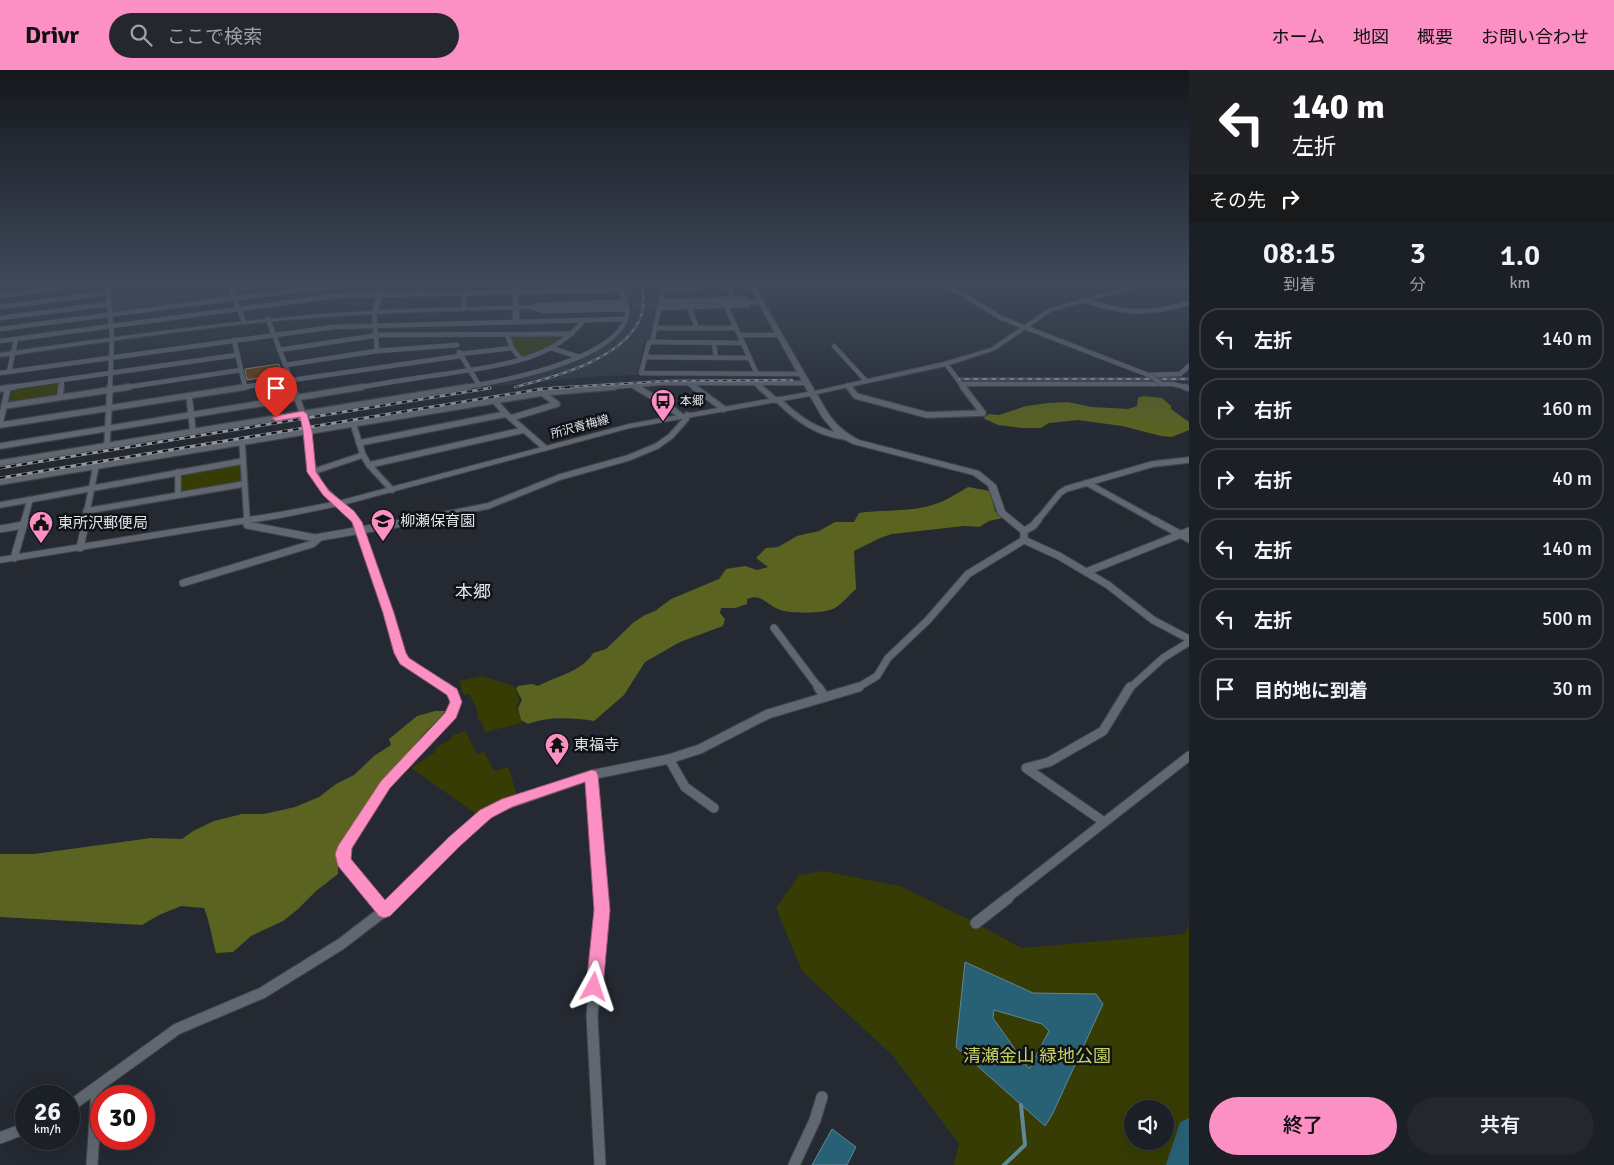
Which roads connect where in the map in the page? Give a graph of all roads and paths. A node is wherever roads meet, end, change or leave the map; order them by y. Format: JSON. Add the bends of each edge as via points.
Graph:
{"nodes":[{"id":1,"x":65,"y":333,"type":"edge"},
{"id":2,"x":112,"y":333,"type":"edge"},
{"id":3,"x":158,"y":333,"type":"edge"},
{"id":4,"x":282,"y":333,"type":"edge"},
{"id":5,"x":616,"y":333,"type":"edge"},
{"id":6,"x":655,"y":333,"type":"edge"},
{"id":7,"x":739,"y":333,"type":"edge"},
{"id":8,"x":1016,"y":333,"type":"edge"},
{"id":9,"x":1041,"y":333,"type":"edge"},
{"id":10,"x":59,"y":334,"type":"joint"},
{"id":11,"x":274,"y":334,"type":"junction"},
{"id":12,"x":507,"y":334,"type":"junction"},
{"id":13,"x":573,"y":334,"type":"joint"},
{"id":14,"x":779,"y":334,"type":"joint"},
{"id":15,"x":455,"y":335,"type":"junction"},
{"id":16,"x":493,"y":335,"type":"joint"},
{"id":17,"x":376,"y":336,"type":"junction"},
{"id":18,"x":740,"y":336,"type":"junction"},
{"id":19,"x":16,"y":339,"type":"junction"},
{"id":20,"x":112,"y":339,"type":"junction"},
{"id":21,"x":234,"y":340,"type":"junction"},
{"id":22,"x":0,"y":341,"type":"edge"},
{"id":23,"x":652,"y":342,"type":"junction"},
{"id":24,"x":714,"y":343,"type":"junction"},
{"id":25,"x":743,"y":343,"type":"junction"},
{"id":26,"x":458,"y":345,"type":"junction"},
{"id":27,"x":834,"y":346,"type":"dead end"},
{"id":28,"x":512,"y":348,"type":"junction"},
{"id":29,"x":550,"y":348,"type":"junction"},
{"id":30,"x":279,"y":350,"type":"junction"},
{"id":31,"x":377,"y":351,"type":"junction"},
{"id":32,"x":13,"y":353,"type":"junction"},
{"id":33,"x":0,"y":355,"type":"edge"},
{"id":34,"x":238,"y":355,"type":"junction"},
{"id":35,"x":460,"y":355,"type":"junction"},
{"id":36,"x":111,"y":357,"type":"junction"},
{"id":37,"x":579,"y":357,"type":"junction"},
{"id":38,"x":645,"y":357,"type":"junction"},
{"id":39,"x":716,"y":358,"type":"junction"},
{"id":40,"x":750,"y":358,"type":"junction"},
{"id":41,"x":521,"y":359,"type":"junction"},
{"id":42,"x":946,"y":364,"type":"junction"},
{"id":43,"x":284,"y":365,"type":"junction"},
{"id":44,"x":1189,"y":366,"type":"edge"},
{"id":45,"x":241,"y":370,"type":"junction"},
{"id":46,"x":469,"y":370,"type":"junction"},
{"id":47,"x":9,"y":372,"type":"junction"},
{"id":48,"x":0,"y":373,"type":"edge"},
{"id":49,"x":111,"y":373,"type":"junction"},
{"id":50,"x":757,"y":374,"type":"junction"},
{"id":51,"x":802,"y":374,"type":"junction"},
{"id":52,"x":1150,"y":376,"type":"junction"},
{"id":53,"x":62,"y":380,"type":"junction"},
{"id":54,"x":290,"y":380,"type":"junction"},
{"id":55,"x":866,"y":381,"type":"junction"},
{"id":56,"x":754,"y":382,"type":"junction"},
{"id":57,"x":688,"y":383,"type":"junction"},
{"id":58,"x":806,"y":383,"type":"junction"},
{"id":59,"x":960,"y":384,"type":"junction"},
{"id":60,"x":1161,"y":384,"type":"junction"},
{"id":61,"x":632,"y":385,"type":"junction"},
{"id":62,"x":848,"y":385,"type":"junction"},
{"id":63,"x":479,"y":386,"type":"junction"},
{"id":64,"x":245,"y":387,"type":"junction"},
{"id":65,"x":8,"y":388,"type":"junction"},
{"id":66,"x":1189,"y":388,"type":"edge"},
{"id":67,"x":0,"y":389,"type":"edge"},
{"id":68,"x":110,"y":389,"type":"junction"},
{"id":69,"x":542,"y":393,"type":"junction"},
{"id":70,"x":813,"y":393,"type":"junction"},
{"id":71,"x":189,"y":396,"type":"junction"},
{"id":72,"x":60,"y":397,"type":"junction"},
{"id":73,"x":297,"y":398,"type":"junction"},
{"id":74,"x":494,"y":400,"type":"junction"},
{"id":75,"x":777,"y":400,"type":"junction"},
{"id":76,"x":4,"y":406,"type":"junction"},
{"id":77,"x":110,"y":408,"type":"junction"},
{"id":78,"x":724,"y":409,"type":"junction"},
{"id":79,"x":303,"y":414,"type":"junction"},
{"id":80,"x":190,"y":416,"type":"junction"},
{"id":81,"x":508,"y":416,"type":"junction"},
{"id":82,"x":684,"y":416,"type":"junction"},
{"id":83,"x":353,"y":423,"type":"junction"},
{"id":84,"x":0,"y":424,"type":"edge"},
{"id":85,"x":109,"y":429,"type":"junction"},
{"id":86,"x":524,"y":430,"type":"junction"},
{"id":87,"x":307,"y":431,"type":"junction"},
{"id":88,"x":193,"y":432,"type":"junction"},
{"id":89,"x":846,"y":438,"type":"junction"},
{"id":90,"x":242,"y":442,"type":"junction"},
{"id":91,"x":359,"y":443,"type":"junction"},
{"id":92,"x":107,"y":445,"type":"junction"},
{"id":93,"x":0,"y":446,"type":"edge"},
{"id":94,"x":546,"y":448,"type":"junction"},
{"id":95,"x":363,"y":455,"type":"junction"},
{"id":96,"x":1189,"y":460,"type":"edge"},
{"id":97,"x":243,"y":461,"type":"junction"},
{"id":98,"x":0,"y":463,"type":"edge"},
{"id":99,"x":369,"y":465,"type":"junction"},
{"id":100,"x":96,"y":466,"type":"junction"},
{"id":101,"x":178,"y":472,"type":"junction"},
{"id":102,"x":312,"y":472,"type":"junction"},
{"id":103,"x":0,"y":482,"type":"edge"},
{"id":104,"x":1087,"y":483,"type":"junction"},
{"id":105,"x":244,"y":484,"type":"junction"},
{"id":106,"x":90,"y":488,"type":"junction"},
{"id":107,"x":392,"y":490,"type":"junction"},
{"id":108,"x":178,"y":495,"type":"junction"},
{"id":109,"x":30,"y":500,"type":"junction"},
{"id":110,"x":339,"y":503,"type":"junction"},
{"id":111,"x":0,"y":505,"type":"edge"},
{"id":112,"x":86,"y":511,"type":"junction"},
{"id":113,"x":246,"y":520,"type":"junction"},
{"id":114,"x":23,"y":524,"type":"junction"},
{"id":115,"x":0,"y":529,"type":"edge"},
{"id":116,"x":359,"y":530,"type":"junction"},
{"id":117,"x":1024,"y":531,"type":"junction"},
{"id":118,"x":1189,"y":531,"type":"edge"},
{"id":119,"x":1180,"y":534,"type":"junction"},
{"id":120,"x":319,"y":538,"type":"junction"},
{"id":121,"x":1189,"y":539,"type":"edge"},
{"id":122,"x":1024,"y":540,"type":"junction"},
{"id":123,"x":80,"y":548,"type":"junction"},
{"id":124,"x":14,"y":558,"type":"junction"},
{"id":125,"x":0,"y":560,"type":"edge"},
{"id":126,"x":1086,"y":572,"type":"junction"},
{"id":127,"x":183,"y":583,"type":"dead end"},
{"id":128,"x":774,"y":628,"type":"dead end"},
{"id":129,"x":1189,"y":640,"type":"edge"},
{"id":130,"x":825,"y":697,"type":"junction"},
{"id":131,"x":1189,"y":756,"type":"edge"},
{"id":132,"x":669,"y":759,"type":"junction"},
{"id":133,"x":592,"y":775,"type":"junction"},
{"id":134,"x":714,"y":808,"type":"dead end"},
{"id":135,"x":1104,"y":822,"type":"junction"},
{"id":136,"x":384,"y":911,"type":"junction"},
{"id":137,"x":976,"y":922,"type":"dead end"},
{"id":138,"x":99,"y":1085,"type":"edge"},
{"id":139,"x":822,"y":1097,"type":"dead end"},
{"id":140,"x":15,"y":1132,"type":"edge"},
{"id":141,"x":0,"y":1138,"type":"edge"},
{"id":142,"x":93,"y":1150,"type":"edge"},
{"id":143,"x":92,"y":1165,"type":"edge"},
{"id":144,"x":600,"y":1165,"type":"edge"},
{"id":145,"x":794,"y":1165,"type":"edge"}],
"edges":[{"from":1,"to":10,"type":"street"},
{"from":2,"to":20,"type":"street"},
{"from":3,"to":20,"type":"street"},
{"from":4,"to":11,"type":"street"},
{"from":5,"to":37,"type":"street"},
{"from":6,"to":23,"type":"street"},
{"from":7,"to":18,"type":"street"},
{"from":8,"to":42,"type":"street","name":"所沢青梅線","via":[[993,349]]},
{"from":9,"to":52,"type":"street"},
{"from":10,"to":19,"type":"street"},
{"from":11,"to":21,"type":"street"},
{"from":11,"to":30,"type":"street"},
{"from":12,"to":13,"type":"street"},
{"from":12,"to":16,"type":"street"},
{"from":12,"to":28,"type":"street"},
{"from":13,"to":29,"type":"street"},
{"from":14,"to":18,"type":"street"},
{"from":14,"to":51,"type":"street"},
{"from":15,"to":16,"type":"street"},
{"from":15,"to":17,"type":"street"},
{"from":15,"to":26,"type":"street"},
{"from":17,"to":30,"type":"street"},
{"from":17,"to":31,"type":"street"},
{"from":18,"to":25,"type":"street"},
{"from":19,"to":22,"type":"street"},
{"from":19,"to":32,"type":"street"},
{"from":20,"to":32,"type":"street"},
{"from":20,"to":36,"type":"street"},
{"from":21,"to":34,"type":"street"},
{"from":21,"to":36,"type":"street"},
{"from":23,"to":24,"type":"street"},
{"from":23,"to":38,"type":"street","via":[[649,342]]},
{"from":24,"to":25,"type":"street"},
{"from":24,"to":39,"type":"street"},
{"from":25,"to":40,"type":"street"},
{"from":26,"to":31,"type":"street"},
{"from":26,"to":35,"type":"street"},
{"from":27,"to":55,"type":"street"},
{"from":28,"to":35,"type":"street"},
{"from":28,"to":41,"type":"street"},
{"from":29,"to":37,"type":"street"},
{"from":29,"to":41,"type":"street"},
{"from":30,"to":43,"type":"street"},
{"from":31,"to":43,"type":"street"},
{"from":32,"to":33,"type":"street"},
{"from":32,"to":47,"type":"street"},
{"from":34,"to":45,"type":"street"},
{"from":34,"to":49,"type":"street"},
{"from":35,"to":46,"type":"street"},
{"from":35,"to":54,"type":"street"},
{"from":36,"to":47,"type":"street"},
{"from":36,"to":49,"type":"street"},
{"from":37,"to":63,"type":"street","via":[[539,373]]},
{"from":38,"to":39,"type":"street"},
{"from":38,"to":50,"type":"street","via":[[641,373]]},
{"from":39,"to":40,"type":"street"},
{"from":40,"to":50,"type":"street"},
{"from":41,"to":46,"type":"street"},
{"from":42,"to":55,"type":"street","name":"所沢青梅線"},
{"from":42,"to":59,"type":"street"},
{"from":43,"to":54,"type":"street"},
{"from":44,"to":52,"type":"street","via":[[1180,374]]},
{"from":45,"to":64,"type":"street"},
{"from":45,"to":68,"type":"street"},
{"from":46,"to":63,"type":"street"},
{"from":46,"to":73,"type":"street"},
{"from":47,"to":48,"type":"street"},
{"from":49,"to":53,"type":"street"},
{"from":49,"to":68,"type":"street"},
{"from":50,"to":51,"type":"street"},
{"from":51,"to":58,"type":"street"},
{"from":52,"to":60,"type":"street","bridge":true},
{"from":53,"to":65,"type":"street"},
{"from":53,"to":72,"type":"street"},
{"from":54,"to":64,"type":"street"},
{"from":54,"to":73,"type":"street"},
{"from":55,"to":62,"type":"street","name":"所沢青梅線"},
{"from":56,"to":57,"type":"street"},
{"from":56,"to":58,"type":"street"},
{"from":56,"to":75,"type":"street"},
{"from":57,"to":61,"type":"street"},
{"from":57,"to":78,"type":"street"},
{"from":58,"to":70,"type":"street"},
{"from":59,"to":60,"type":"street"},
{"from":59,"to":62,"type":"street","via":[[983,413],[927,415],[856,396]]},
{"from":60,"to":66,"type":"street"},
{"from":61,"to":69,"type":"street"},
{"from":61,"to":82,"type":"street"},
{"from":62,"to":70,"type":"street","name":"所沢青梅線"},
{"from":63,"to":79,"type":"street"},
{"from":64,"to":71,"type":"street"},
{"from":65,"to":67,"type":"street"},
{"from":65,"to":76,"type":"street"},
{"from":68,"to":72,"type":"street"},
{"from":68,"to":77,"type":"street"},
{"from":69,"to":74,"type":"street"},
{"from":69,"to":81,"type":"street","via":[[557,404]]},
{"from":70,"to":75,"type":"street","name":"所沢青梅線"},
{"from":70,"to":89,"type":"street","via":[[831,425]]},
{"from":71,"to":77,"type":"street"},
{"from":71,"to":80,"type":"street"},
{"from":72,"to":76,"type":"street"},
{"from":73,"to":79,"type":"street"},
{"from":73,"to":80,"type":"street"},
{"from":74,"to":81,"type":"street"},
{"from":74,"to":83,"type":"street"},
{"from":75,"to":78,"type":"street","name":"所沢青梅線"},
{"from":75,"to":89,"type":"street","via":[[805,425],[828,435]]},
{"from":76,"to":84,"type":"street"},
{"from":77,"to":84,"type":"street"},
{"from":77,"to":85,"type":"street"},
{"from":78,"to":82,"type":"street","name":"所沢青梅線"},
{"from":79,"to":87,"type":"street","bridge":true},
{"from":79,"to":88,"type":"street"},
{"from":80,"to":85,"type":"street"},
{"from":80,"to":88,"type":"street"},
{"from":81,"to":86,"type":"street"},
{"from":81,"to":91,"type":"street"},
{"from":82,"to":94,"type":"street","name":"所沢青梅線","via":[[629,426]]},
{"from":82,"to":116,"type":"street","via":[[686,419],[663,442],[628,458],[560,477],[488,506]]},
{"from":83,"to":87,"type":"street"},
{"from":83,"to":91,"type":"street"},
{"from":85,"to":92,"type":"street"},
{"from":85,"to":93,"type":"street"},
{"from":86,"to":94,"type":"street"},
{"from":86,"to":99,"type":"street"},
{"from":87,"to":90,"type":"street"},
{"from":87,"to":102,"type":"street"},
{"from":88,"to":92,"type":"street"},
{"from":89,"to":117,"type":"street","via":[[976,473],[992,484],[1001,512]]},
{"from":90,"to":97,"type":"street"},
{"from":90,"to":100,"type":"street"},
{"from":91,"to":95,"type":"street"},
{"from":92,"to":98,"type":"street"},
{"from":94,"to":107,"type":"street","name":"所沢青梅線"},
{"from":95,"to":99,"type":"street"},
{"from":95,"to":102,"type":"street"},
{"from":96,"to":104,"type":"street","via":[[1153,464]]},
{"from":97,"to":101,"type":"street"},
{"from":97,"to":105,"type":"street"},
{"from":99,"to":107,"type":"street"},
{"from":100,"to":103,"type":"street"},
{"from":100,"to":106,"type":"street"},
{"from":101,"to":106,"type":"street"},
{"from":101,"to":108,"type":"street"},
{"from":102,"to":110,"type":"street","via":[[326,493]]},
{"from":104,"to":117,"type":"street","via":[[1060,493]]},
{"from":104,"to":119,"type":"street"},
{"from":105,"to":108,"type":"street"},
{"from":105,"to":113,"type":"street"},
{"from":106,"to":109,"type":"street"},
{"from":106,"to":112,"type":"street"},
{"from":107,"to":110,"type":"street","name":"所沢青梅線"},
{"from":108,"to":112,"type":"street"},
{"from":109,"to":111,"type":"street"},
{"from":109,"to":114,"type":"street"},
{"from":110,"to":113,"type":"street","name":"所沢青梅線"},
{"from":110,"to":116,"type":"street","via":[[354,517]]},
{"from":112,"to":123,"type":"street"},
{"from":113,"to":120,"type":"street","via":[[250,526]]},
{"from":113,"to":123,"type":"street","name":"所沢青梅線"},
{"from":114,"to":115,"type":"street"},
{"from":114,"to":124,"type":"street"},
{"from":116,"to":120,"type":"street"},
{"from":116,"to":136,"type":"street","via":[[400,653],[405,661],[452,692],[456,702],[451,715],[386,785],[343,854],[344,862]]},
{"from":117,"to":122,"type":"street"},
{"from":118,"to":119,"type":"street"},
{"from":119,"to":121,"type":"street"},
{"from":119,"to":126,"type":"street"},
{"from":120,"to":127,"type":"street","via":[[312,544]]},
{"from":122,"to":126,"type":"street"},
{"from":122,"to":130,"type":"street","via":[[968,574],[934,614],[888,658],[877,676],[858,688]]},
{"from":123,"to":124,"type":"street","name":"所沢青梅線"},
{"from":124,"to":125,"type":"street","name":"所沢青梅線"},
{"from":126,"to":129,"type":"street","via":[[1131,601],[1153,620]]},
{"from":128,"to":130,"type":"street"},
{"from":129,"to":135,"type":"street","via":[[1136,681],[1103,731],[1049,762],[1026,768]]},
{"from":130,"to":132,"type":"street","via":[[768,714],[700,749]]},
{"from":131,"to":135,"type":"street"},
{"from":132,"to":133,"type":"street"},
{"from":132,"to":134,"type":"street","via":[[685,787]]},
{"from":133,"to":136,"type":"street","via":[[507,803],[486,814]]},
{"from":133,"to":144,"type":"street","via":[[602,910],[592,1016]]},
{"from":135,"to":137,"type":"street"},
{"from":136,"to":138,"type":"street","via":[[341,944],[262,993],[177,1029]]},
{"from":139,"to":145,"type":"street"},
{"from":140,"to":141,"type":"street"},
{"from":142,"to":143,"type":"street"}]}
